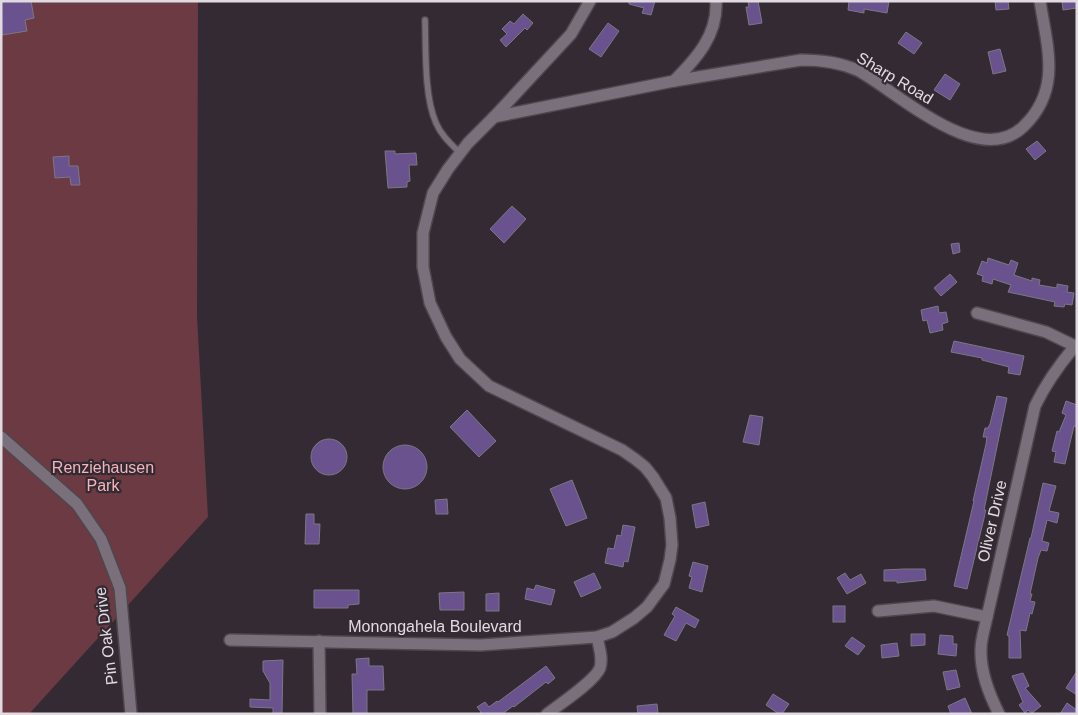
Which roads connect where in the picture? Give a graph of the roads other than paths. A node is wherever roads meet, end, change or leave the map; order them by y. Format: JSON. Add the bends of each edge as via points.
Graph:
{"nodes":[{"id":1,"x":590,"y":1,"type":"edge"},
{"id":2,"x":716,"y":1,"type":"edge"},
{"id":3,"x":1040,"y":1,"type":"edge"},
{"id":4,"x":425,"y":20,"type":"dead end"},
{"id":5,"x":674,"y":81,"type":"junction"},
{"id":6,"x":494,"y":117,"type":"junction"},
{"id":7,"x":460,"y":153,"type":"junction"},
{"id":8,"x":977,"y":313,"type":"dead end"},
{"id":9,"x":1076,"y":346,"type":"edge"},
{"id":10,"x":1,"y":437,"type":"edge"},
{"id":11,"x":878,"y":611,"type":"dead end"},
{"id":12,"x":987,"y":617,"type":"junction"},
{"id":13,"x":597,"y":637,"type":"junction"},
{"id":14,"x":230,"y":640,"type":"dead end"},
{"id":15,"x":319,"y":641,"type":"junction"},
{"id":16,"x":131,"y":714,"type":"edge"},
{"id":17,"x":320,"y":714,"type":"edge"},
{"id":18,"x":547,"y":714,"type":"edge"},
{"id":19,"x":999,"y":714,"type":"edge"}],
"edges":[{"from":1,"to":6,"type":"street","name":"Monongahela Boulevard","via":[[571,34]]},
{"from":2,"to":5,"type":"street","via":[[717,12],[707,43]]},
{"from":3,"to":5,"type":"street","name":"Sharp Road","via":[[1050,76],[1045,97],[1020,130],[999,139],[962,134],[938,124],[857,70],[821,60],[801,60]]},
{"from":4,"to":7,"type":"lane","via":[[426,68],[436,123],[443,136]]},
{"from":5,"to":6,"type":"street","name":"Sharp Road"},
{"from":6,"to":7,"type":"street","name":"Monongahela Boulevard"},
{"from":7,"to":13,"type":"street","name":"Monongahela Boulevard","via":[[433,193],[423,233],[423,267],[430,303],[446,337],[460,359],[490,386],[622,450],[645,467],[666,498],[672,546],[664,584],[634,618]]},
{"from":8,"to":9,"type":"street","via":[[1046,332]]},
{"from":9,"to":12,"type":"street","name":"Oliver Drive","via":[[1044,386],[1035,406]]},
{"from":10,"to":16,"type":"street","name":"Pin Oak Drive","via":[[77,504],[101,539],[120,588]]},
{"from":11,"to":12,"type":"street","via":[[934,606]]},
{"from":12,"to":19,"type":"street","name":"Oliver Drive","via":[[981,648],[982,671]]},
{"from":13,"to":15,"type":"street","name":"Monongahela Boulevard","via":[[481,645]]},
{"from":13,"to":18,"type":"street","via":[[602,657],[595,677]]},
{"from":14,"to":15,"type":"street","name":"Monongahela Boulevard"},
{"from":15,"to":17,"type":"street"}]}
